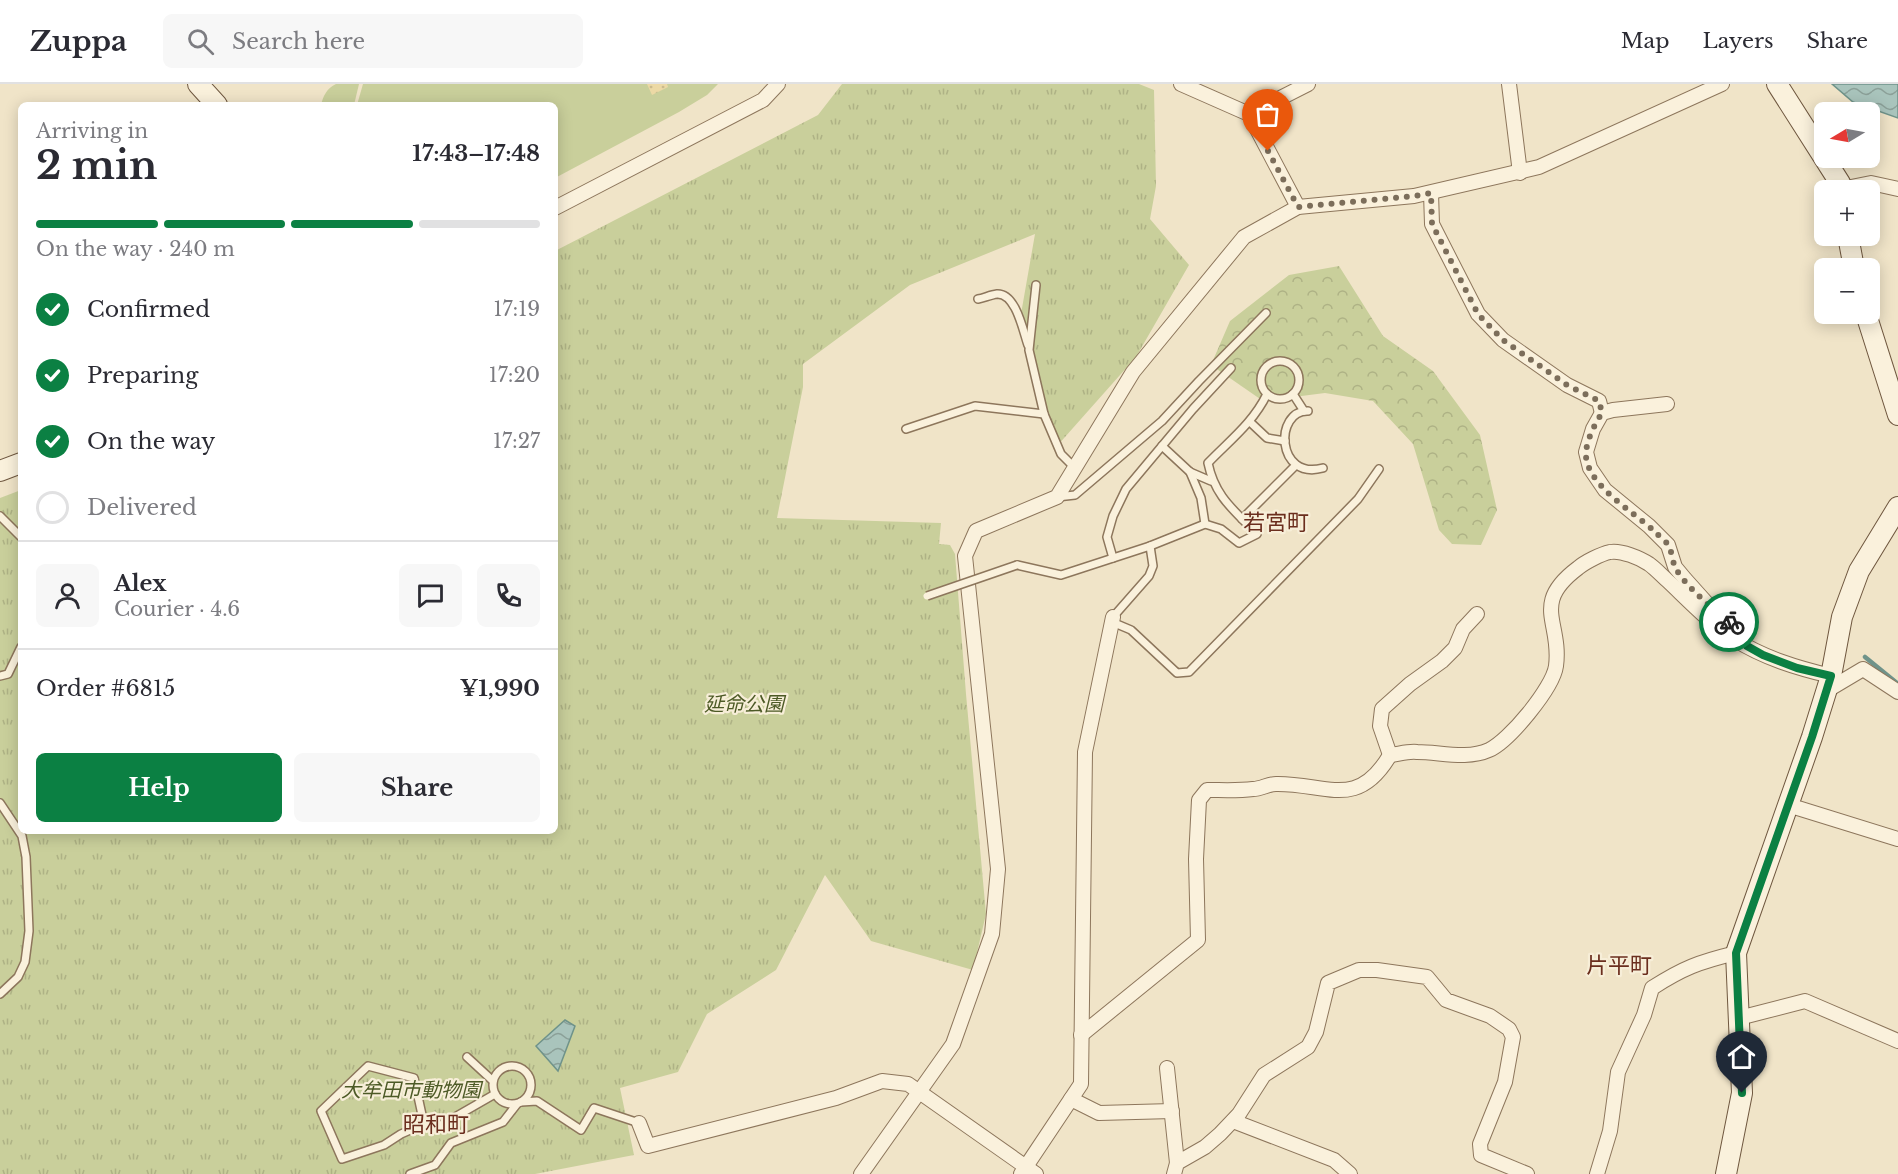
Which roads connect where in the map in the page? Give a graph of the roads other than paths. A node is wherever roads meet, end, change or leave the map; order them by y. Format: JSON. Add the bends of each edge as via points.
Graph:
{"nodes":[{"id":1,"x":778,"y":84,"type":"edge"},
{"id":2,"x":1180,"y":84,"type":"edge"},
{"id":3,"x":1308,"y":84,"type":"edge"},
{"id":4,"x":1509,"y":84,"type":"edge"},
{"id":5,"x":1722,"y":84,"type":"edge"},
{"id":6,"x":1777,"y":84,"type":"edge"},
{"id":7,"x":205,"y":86,"type":"edge"},
{"id":8,"x":215,"y":102,"type":"edge"},
{"id":9,"x":1249,"y":114,"type":"junction"},
{"id":10,"x":1520,"y":172,"type":"junction"},
{"id":11,"x":1838,"y":180,"type":"edge"},
{"id":12,"x":1880,"y":185,"type":"edge"},
{"id":13,"x":1898,"y":189,"type":"edge"},
{"id":14,"x":1431,"y":193,"type":"junction"},
{"id":15,"x":558,"y":206,"type":"edge"},
{"id":16,"x":1298,"y":207,"type":"junction"},
{"id":17,"x":1036,"y":285,"type":"dead end"},
{"id":18,"x":978,"y":299,"type":"dead end"},
{"id":19,"x":1266,"y":313,"type":"dead end"},
{"id":20,"x":1869,"y":324,"type":"edge"},
{"id":21,"x":1029,"y":350,"type":"junction"},
{"id":22,"x":1231,"y":368,"type":"dead end"},
{"id":23,"x":1267,"y":394,"type":"junction"},
{"id":24,"x":1293,"y":394,"type":"junction"},
{"id":25,"x":1667,"y":404,"type":"dead end"},
{"id":26,"x":1602,"y":413,"type":"junction"},
{"id":27,"x":1044,"y":414,"type":"junction"},
{"id":28,"x":1898,"y":415,"type":"edge"},
{"id":29,"x":1250,"y":422,"type":"junction"},
{"id":30,"x":906,"y":429,"type":"dead end"},
{"id":31,"x":1285,"y":441,"type":"junction"},
{"id":32,"x":1162,"y":446,"type":"junction"},
{"id":33,"x":18,"y":464,"type":"edge"},
{"id":34,"x":1296,"y":465,"type":"junction"},
{"id":35,"x":1075,"y":468,"type":"junction"},
{"id":36,"x":1323,"y":468,"type":"dead end"},
{"id":37,"x":1379,"y":469,"type":"dead end"},
{"id":38,"x":0,"y":471,"type":"edge"},
{"id":39,"x":1190,"y":472,"type":"junction"},
{"id":40,"x":1212,"y":481,"type":"junction"},
{"id":41,"x":1057,"y":497,"type":"junction"},
{"id":42,"x":1898,"y":507,"type":"edge"},
{"id":43,"x":0,"y":516,"type":"edge"},
{"id":44,"x":1242,"y":519,"type":"junction"},
{"id":45,"x":1205,"y":524,"type":"junction"},
{"id":46,"x":18,"y":534,"type":"edge"},
{"id":47,"x":1150,"y":546,"type":"junction"},
{"id":48,"x":1113,"y":558,"type":"junction"},
{"id":49,"x":927,"y":596,"type":"dead end"},
{"id":50,"x":1477,"y":614,"type":"dead end"},
{"id":51,"x":1113,"y":620,"type":"junction"},
{"id":52,"x":1747,"y":646,"type":"junction"},
{"id":53,"x":18,"y":653,"type":"edge"},
{"id":54,"x":0,"y":676,"type":"edge"},
{"id":55,"x":1829,"y":684,"type":"junction"},
{"id":56,"x":1898,"y":692,"type":"edge"},
{"id":57,"x":1390,"y":755,"type":"junction"},
{"id":58,"x":0,"y":803,"type":"edge"},
{"id":59,"x":1788,"y":805,"type":"junction"},
{"id":60,"x":18,"y":830,"type":"edge"},
{"id":61,"x":21,"y":834,"type":"edge"},
{"id":62,"x":1898,"y":839,"type":"edge"},
{"id":63,"x":1736,"y":953,"type":"junction"},
{"id":64,"x":0,"y":994,"type":"edge"},
{"id":65,"x":1739,"y":1018,"type":"junction"},
{"id":66,"x":1081,"y":1035,"type":"junction"},
{"id":67,"x":1898,"y":1041,"type":"edge"},
{"id":68,"x":467,"y":1057,"type":"dead end"},
{"id":69,"x":1167,"y":1068,"type":"dead end"},
{"id":70,"x":493,"y":1081,"type":"junction"},
{"id":71,"x":919,"y":1092,"type":"junction"},
{"id":72,"x":495,"y":1094,"type":"junction"},
{"id":73,"x":1071,"y":1099,"type":"junction"},
{"id":74,"x":519,"y":1103,"type":"junction"},
{"id":75,"x":1172,"y":1111,"type":"junction"},
{"id":76,"x":1233,"y":1121,"type":"junction"},
{"id":77,"x":639,"y":1123,"type":"joint"},
{"id":78,"x":424,"y":1124,"type":"junction"},
{"id":79,"x":1176,"y":1169,"type":"edge"},
{"id":80,"x":1027,"y":1172,"type":"edge"},
{"id":81,"x":410,"y":1174,"type":"edge"},
{"id":82,"x":861,"y":1174,"type":"edge"},
{"id":83,"x":1350,"y":1174,"type":"edge"},
{"id":84,"x":1527,"y":1174,"type":"edge"},
{"id":85,"x":1597,"y":1174,"type":"edge"},
{"id":86,"x":1726,"y":1174,"type":"edge"}],
"edges":[{"from":1,"to":15,"type":"street","via":[[763,100]]},
{"from":2,"to":9,"type":"street"},
{"from":3,"to":9,"type":"street"},
{"from":4,"to":10,"type":"street"},
{"from":5,"to":10,"type":"street","via":[[1539,167]]},
{"from":6,"to":11,"type":"main road"},
{"from":7,"to":8,"type":"main road"},
{"from":9,"to":16,"type":"street"},
{"from":10,"to":14,"type":"street"},
{"from":12,"to":13,"type":"street"},
{"from":14,"to":16,"type":"street"},
{"from":14,"to":26,"type":"street","via":[[1432,224],[1478,314],[1503,340],[1567,385],[1599,401]]},
{"from":16,"to":35,"type":"street","via":[[1244,237],[1133,372]]},
{"from":17,"to":21,"type":"lane"},
{"from":18,"to":21,"type":"lane","via":[[999,294],[1009,298]]},
{"from":19,"to":41,"type":"lane","via":[[1162,421],[1076,495]]},
{"from":20,"to":28,"type":"main road"},
{"from":21,"to":27,"type":"lane"},
{"from":22,"to":32,"type":"lane"},
{"from":23,"to":24,"type":"lane","via":[[1279,399]]},
{"from":23,"to":24,"type":"lane","via":[[1261,384],[1263,372],[1271,363],[1283,361],[1293,366],[1299,378]]},
{"from":23,"to":29,"type":"lane"},
{"from":24,"to":31,"type":"lane","via":[[1306,411],[1289,420]]},
{"from":25,"to":26,"type":"street"},
{"from":26,"to":52,"type":"street","via":[[1586,452],[1590,468],[1605,490],[1668,545],[1675,567],[1711,608],[1742,633]]},
{"from":27,"to":30,"type":"lane","via":[[975,406]]},
{"from":27,"to":35,"type":"lane","via":[[1061,454]]},
{"from":29,"to":31,"type":"lane","via":[[1267,438]]},
{"from":29,"to":40,"type":"lane","via":[[1208,463]]},
{"from":31,"to":34,"type":"lane"},
{"from":32,"to":39,"type":"lane"},
{"from":32,"to":48,"type":"lane","via":[[1126,489],[1113,516],[1107,537]]},
{"from":33,"to":38,"type":"main road"},
{"from":34,"to":36,"type":"lane","via":[[1312,471]]},
{"from":34,"to":44,"type":"lane"},
{"from":35,"to":41,"type":"street"},
{"from":37,"to":51,"type":"lane","via":[[1358,499],[1189,672],[1177,673],[1131,630]]},
{"from":39,"to":40,"type":"lane"},
{"from":39,"to":45,"type":"lane","via":[[1201,498]]},
{"from":40,"to":44,"type":"lane"},
{"from":41,"to":71,"type":"street","via":[[976,531],[965,556],[998,868],[992,934],[953,1044]]},
{"from":42,"to":55,"type":"main road","via":[[1859,571],[1842,617]]},
{"from":43,"to":46,"type":"lane"},
{"from":44,"to":45,"type":"lane","via":[[1257,534],[1239,543],[1221,529]]},
{"from":45,"to":47,"type":"lane"},
{"from":47,"to":48,"type":"lane"},
{"from":47,"to":51,"type":"lane","via":[[1153,566],[1149,576]]},
{"from":48,"to":49,"type":"lane","bridge":true,"via":[[1061,574],[1017,565]]},
{"from":50,"to":57,"type":"street","via":[[1463,629],[1455,648],[1382,709],[1380,726]]},
{"from":51,"to":66,"type":"street","via":[[1085,752]]},
{"from":52,"to":55,"type":"street"},
{"from":52,"to":57,"type":"street","via":[[1706,617],[1648,563],[1611,552],[1580,566],[1559,584],[1550,615],[1556,668],[1534,706],[1513,731],[1490,750],[1469,755],[1415,751]]},
{"from":53,"to":54,"type":"lane","via":[[8,674]]},
{"from":55,"to":56,"type":"street","via":[[1863,669]]},
{"from":55,"to":59,"type":"main road"},
{"from":57,"to":66,"type":"street","via":[[1380,771],[1361,787],[1336,790],[1274,784],[1255,789],[1207,790],[1198,800],[1198,940]]},
{"from":58,"to":60,"type":"lane"},
{"from":59,"to":62,"type":"street"},
{"from":59,"to":63,"type":"main road"},
{"from":61,"to":64,"type":"lane","via":[[26,857],[29,931],[25,962],[18,977]]},
{"from":63,"to":65,"type":"main road"},
{"from":63,"to":85,"type":"street","via":[[1700,961],[1652,988],[1618,1072],[1610,1131]]},
{"from":65,"to":67,"type":"street","via":[[1805,1001]]},
{"from":65,"to":86,"type":"main road","via":[[1742,1093]]},
{"from":66,"to":73,"type":"street","via":[[1081,1084]]},
{"from":68,"to":70,"type":"lane"},
{"from":69,"to":75,"type":"street"},
{"from":70,"to":72,"type":"lane"},
{"from":70,"to":74,"type":"lane","via":[[504,1067],[517,1066],[527,1072],[532,1084],[528,1097]]},
{"from":71,"to":77,"type":"street","via":[[908,1084],[882,1081],[836,1098],[648,1146]]},
{"from":71,"to":80,"type":"street"},
{"from":71,"to":82,"type":"street"},
{"from":72,"to":74,"type":"lane","via":[[504,1103]]},
{"from":72,"to":78,"type":"lane","via":[[441,1125]]},
{"from":73,"to":75,"type":"street","via":[[1099,1113]]},
{"from":73,"to":80,"type":"street"},
{"from":74,"to":77,"type":"lane","via":[[537,1101],[581,1130],[594,1108]]},
{"from":74,"to":81,"type":"lane","via":[[503,1122],[451,1143],[435,1165]]},
{"from":75,"to":79,"type":"street"},
{"from":76,"to":79,"type":"street"},
{"from":76,"to":83,"type":"street","via":[[1334,1160]]},
{"from":76,"to":84,"type":"street","via":[[1264,1075],[1308,1047],[1316,1032],[1328,983],[1359,970],[1427,977],[1446,1000],[1490,1016],[1509,1029],[1513,1037],[1505,1082],[1480,1144],[1481,1155]]},
{"from":78,"to":78,"type":"lane","via":[[384,1145],[342,1159],[321,1111],[368,1066],[414,1078]]}]}
